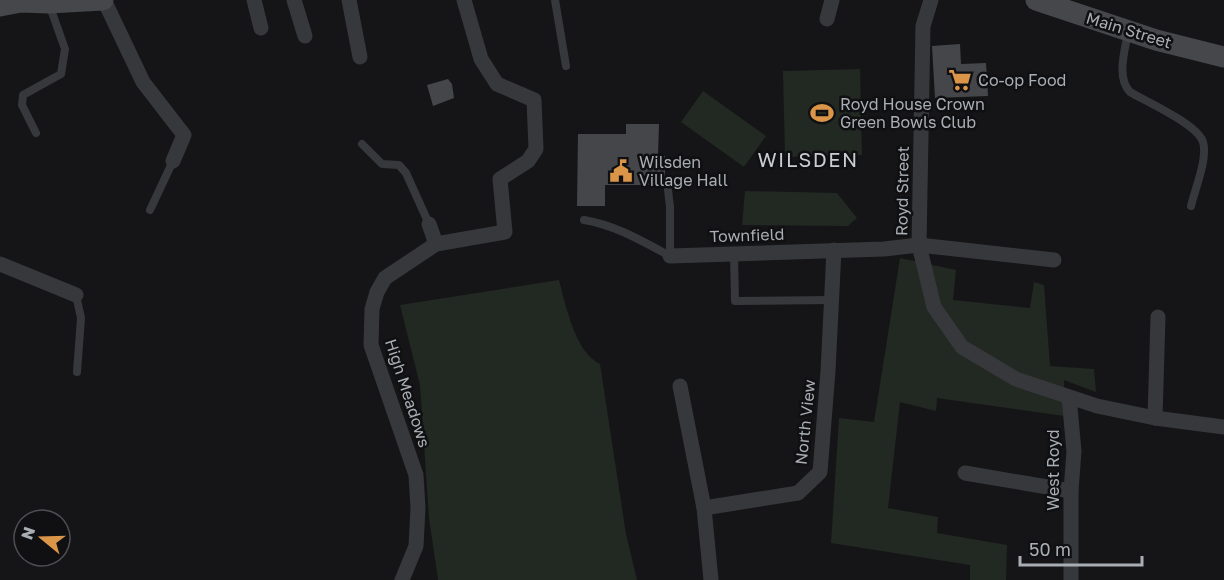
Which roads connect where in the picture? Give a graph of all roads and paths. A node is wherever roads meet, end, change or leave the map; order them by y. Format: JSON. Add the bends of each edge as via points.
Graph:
{"nodes":[{"id":1,"x":104,"y":0,"type":"edge"},
{"id":2,"x":254,"y":0,"type":"edge"},
{"id":3,"x":294,"y":0,"type":"edge"},
{"id":4,"x":349,"y":0,"type":"edge"},
{"id":5,"x":464,"y":0,"type":"edge"},
{"id":6,"x":555,"y":0,"type":"edge"},
{"id":7,"x":832,"y":0,"type":"edge"},
{"id":8,"x":931,"y":0,"type":"edge"},
{"id":9,"x":1036,"y":0,"type":"edge"},
{"id":10,"x":21,"y":1,"type":"edge"},
{"id":11,"x":49,"y":3,"type":"junction"},
{"id":12,"x":0,"y":6,"type":"edge"},
{"id":13,"x":826,"y":19,"type":"dead end"},
{"id":14,"x":261,"y":28,"type":"dead end"},
{"id":15,"x":1128,"y":31,"type":"junction"},
{"id":16,"x":305,"y":36,"type":"dead end"},
{"id":17,"x":360,"y":57,"type":"dead end"},
{"id":18,"x":1224,"y":57,"type":"edge"},
{"id":19,"x":566,"y":66,"type":"dead end"},
{"id":20,"x":36,"y":133,"type":"dead end"},
{"id":21,"x":363,"y":144,"type":"dead end"},
{"id":22,"x":173,"y":161,"type":"joint"},
{"id":23,"x":668,"y":190,"type":"dead end"},
{"id":24,"x":1191,"y":206,"type":"dead end"},
{"id":25,"x":150,"y":210,"type":"dead end"},
{"id":26,"x":584,"y":220,"type":"dead end"},
{"id":27,"x":429,"y":224,"type":"joint"},
{"id":28,"x":436,"y":244,"type":"junction"},
{"id":29,"x":919,"y":245,"type":"junction"},
{"id":30,"x":834,"y":250,"type":"junction"},
{"id":31,"x":734,"y":254,"type":"junction"},
{"id":32,"x":670,"y":256,"type":"junction"},
{"id":33,"x":1054,"y":260,"type":"dead end"},
{"id":34,"x":0,"y":264,"type":"edge"},
{"id":35,"x":76,"y":295,"type":"joint"},
{"id":36,"x":832,"y":300,"type":"junction"},
{"id":37,"x":1158,"y":317,"type":"dead end"},
{"id":38,"x":77,"y":372,"type":"dead end"},
{"id":39,"x":680,"y":386,"type":"dead end"},
{"id":40,"x":1069,"y":397,"type":"junction"},
{"id":41,"x":1155,"y":418,"type":"junction"},
{"id":42,"x":1224,"y":427,"type":"edge"},
{"id":43,"x":964,"y":473,"type":"dead end"},
{"id":44,"x":1071,"y":491,"type":"junction"},
{"id":45,"x":704,"y":508,"type":"junction"},
{"id":46,"x":402,"y":580,"type":"edge"},
{"id":47,"x":711,"y":580,"type":"edge"},
{"id":48,"x":1071,"y":580,"type":"edge"}],
"edges":[{"from":1,"to":11,"type":"street"},
{"from":1,"to":22,"type":"street","via":[[143,82],[184,135]]},
{"from":2,"to":14,"type":"street"},
{"from":3,"to":16,"type":"street"},
{"from":4,"to":17,"type":"street"},
{"from":5,"to":28,"type":"street","via":[[481,59],[497,84],[534,100],[536,149],[528,161],[500,179],[505,232]]},
{"from":6,"to":19,"type":"lane"},
{"from":7,"to":13,"type":"street"},
{"from":8,"to":29,"type":"street","name":"Royd Street","via":[[923,26]]},
{"from":9,"to":15,"type":"street","name":"Main Street"},
{"from":10,"to":11,"type":"street"},
{"from":10,"to":12,"type":"street"},
{"from":11,"to":20,"type":"lane","via":[[65,49],[61,74],[23,95],[22,105]]},
{"from":15,"to":18,"type":"street","name":"Main Street"},
{"from":15,"to":24,"type":"lane","via":[[1122,66],[1124,85],[1192,128],[1203,141],[1203,160]]},
{"from":21,"to":27,"type":"lane","via":[[382,164],[399,165],[406,172]]},
{"from":22,"to":25,"type":"lane"},
{"from":23,"to":32,"type":"lane"},
{"from":26,"to":32,"type":"lane","via":[[633,236]]},
{"from":27,"to":28,"type":"street"},
{"from":28,"to":46,"type":"street","name":"High Meadows","via":[[385,278],[371,318],[371,345],[417,475],[416,546]]},
{"from":29,"to":30,"type":"street","name":"Townfield"},
{"from":29,"to":33,"type":"street","name":"Townfield"},
{"from":29,"to":40,"type":"street","name":"Royd Street","via":[[934,307],[962,347],[1016,379]]},
{"from":30,"to":31,"type":"street","name":"Townfield"},
{"from":30,"to":36,"type":"street","name":"North View"},
{"from":31,"to":32,"type":"street","name":"Townfield"},
{"from":31,"to":36,"type":"lane","via":[[735,301]]},
{"from":34,"to":35,"type":"street"},
{"from":35,"to":38,"type":"lane","via":[[81,318]]},
{"from":36,"to":45,"type":"street","name":"North View","via":[[820,472],[798,493]]},
{"from":37,"to":41,"type":"street"},
{"from":39,"to":45,"type":"street"},
{"from":40,"to":41,"type":"street","name":"Royd Street"},
{"from":40,"to":44,"type":"street","name":"West Royd","via":[[1074,451]]},
{"from":41,"to":42,"type":"street","name":"Royd Street"},
{"from":43,"to":44,"type":"street"},
{"from":44,"to":48,"type":"street","name":"West Royd"},
{"from":45,"to":47,"type":"street"}]}
